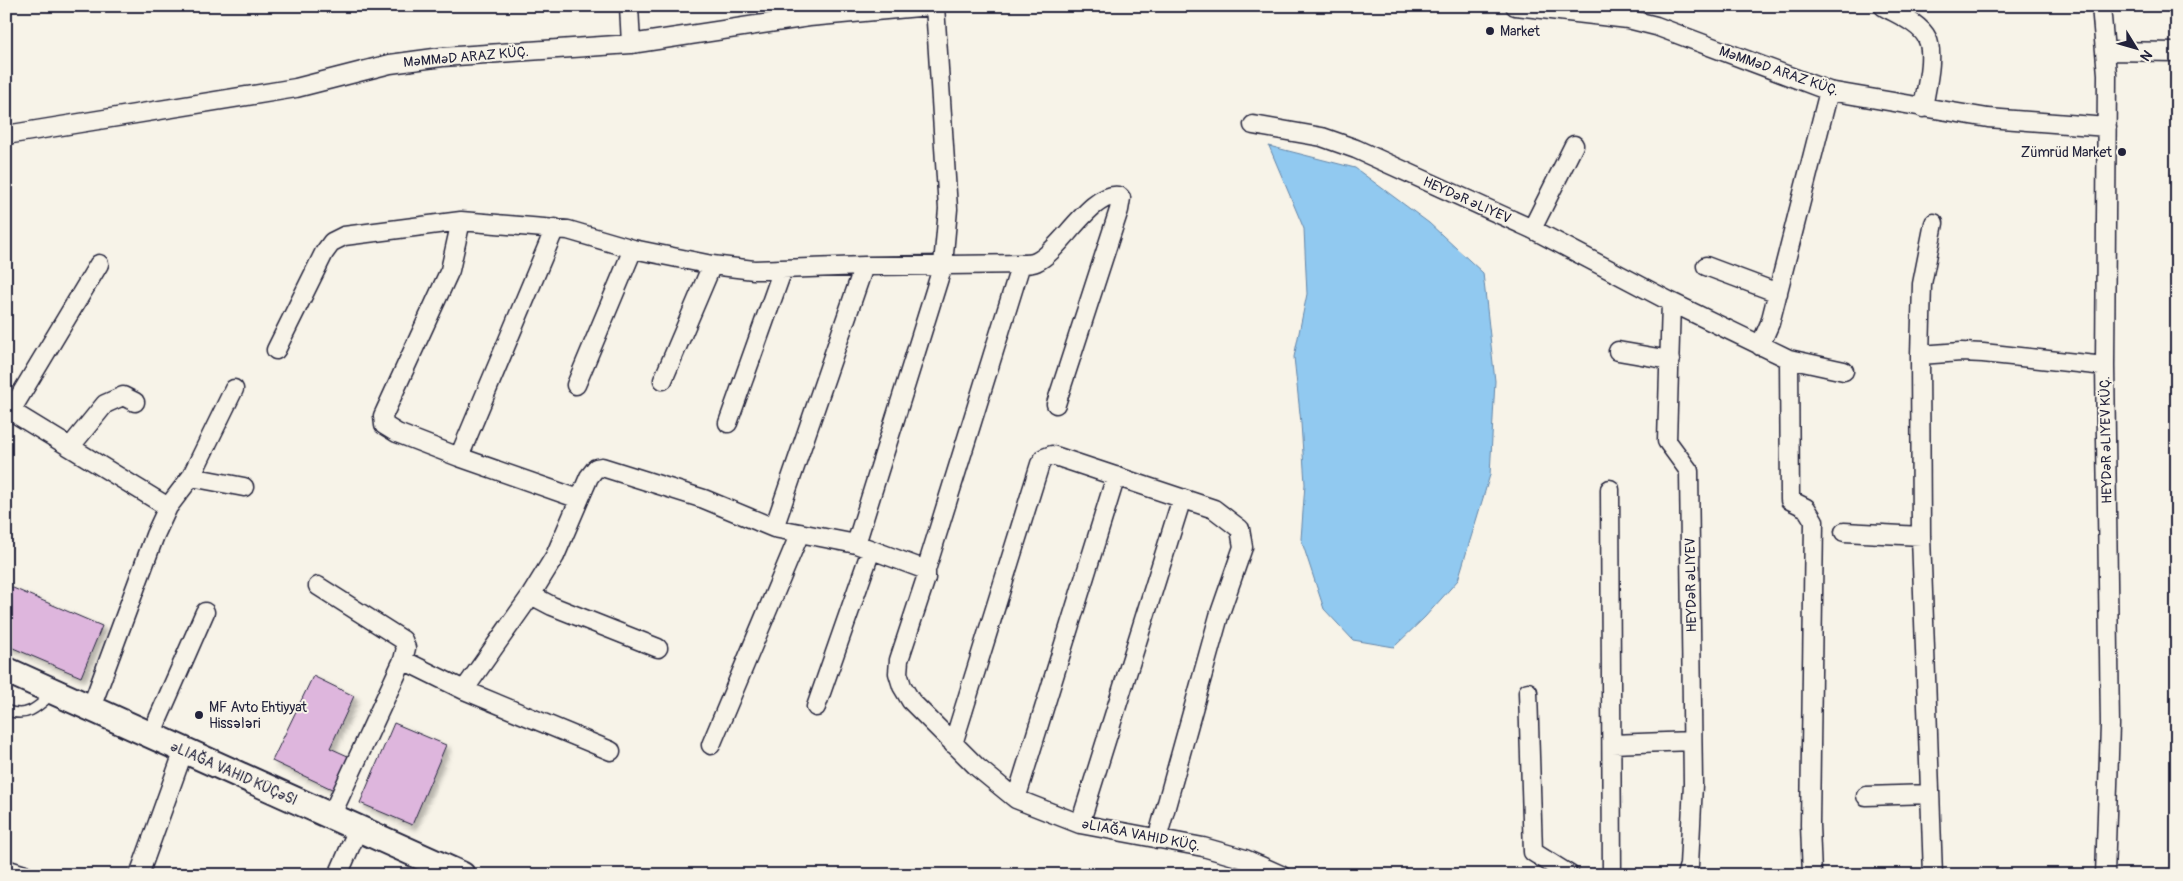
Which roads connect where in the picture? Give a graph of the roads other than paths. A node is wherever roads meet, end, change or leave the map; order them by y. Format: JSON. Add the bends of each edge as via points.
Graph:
{"nodes":[{"id":1,"x":629,"y":6,"type":"edge"},
{"id":2,"x":930,"y":6,"type":"edge"},
{"id":3,"x":935,"y":6,"type":"edge"},
{"id":4,"x":1515,"y":6,"type":"edge"},
{"id":5,"x":1883,"y":6,"type":"edge"},
{"id":6,"x":2101,"y":6,"type":"edge"},
{"id":7,"x":630,"y":44,"type":"junction"},
{"id":8,"x":2106,"y":51,"type":"junction"},
{"id":9,"x":2177,"y":52,"type":"edge"},
{"id":10,"x":1829,"y":91,"type":"junction"},
{"id":11,"x":1923,"y":108,"type":"junction"},
{"id":12,"x":1254,"y":125,"type":"dead end"},
{"id":13,"x":2107,"y":127,"type":"junction"},
{"id":14,"x":6,"y":134,"type":"edge"},
{"id":15,"x":1574,"y":145,"type":"dead end"},
{"id":16,"x":461,"y":221,"type":"junction"},
{"id":17,"x":1934,"y":223,"type":"dead end"},
{"id":18,"x":555,"y":228,"type":"junction"},
{"id":19,"x":1532,"y":229,"type":"junction"},
{"id":20,"x":633,"y":248,"type":"junction"},
{"id":21,"x":99,"y":264,"type":"dead end"},
{"id":22,"x":1021,"y":264,"type":"junction"},
{"id":23,"x":712,"y":265,"type":"junction"},
{"id":24,"x":943,"y":265,"type":"junction"},
{"id":25,"x":864,"y":266,"type":"junction"},
{"id":26,"x":1706,"y":266,"type":"dead end"},
{"id":27,"x":783,"y":269,"type":"junction"},
{"id":28,"x":1778,"y":293,"type":"junction"},
{"id":29,"x":1671,"y":302,"type":"junction"},
{"id":30,"x":1760,"y":346,"type":"junction"},
{"id":31,"x":276,"y":350,"type":"dead end"},
{"id":32,"x":1618,"y":351,"type":"dead end"},
{"id":33,"x":1920,"y":355,"type":"junction"},
{"id":34,"x":1789,"y":359,"type":"junction"},
{"id":35,"x":1670,"y":360,"type":"junction"},
{"id":36,"x":2105,"y":366,"type":"junction"},
{"id":37,"x":1844,"y":371,"type":"dead end"},
{"id":38,"x":663,"y":380,"type":"dead end"},
{"id":39,"x":576,"y":384,"type":"dead end"},
{"id":40,"x":234,"y":389,"type":"dead end"},
{"id":41,"x":135,"y":402,"type":"dead end"},
{"id":42,"x":1056,"y":404,"type":"dead end"},
{"id":43,"x":9,"y":409,"type":"edge"},
{"id":44,"x":728,"y":423,"type":"dead end"},
{"id":45,"x":70,"y":446,"type":"junction"},
{"id":46,"x":459,"y":457,"type":"junction"},
{"id":47,"x":191,"y":476,"type":"junction"},
{"id":48,"x":1116,"y":476,"type":"junction"},
{"id":49,"x":244,"y":487,"type":"dead end"},
{"id":50,"x":1610,"y":489,"type":"dead end"},
{"id":51,"x":1182,"y":498,"type":"junction"},
{"id":52,"x":579,"y":499,"type":"junction"},
{"id":53,"x":168,"y":507,"type":"junction"},
{"id":54,"x":774,"y":528,"type":"junction"},
{"id":55,"x":1844,"y":532,"type":"dead end"},
{"id":56,"x":800,"y":533,"type":"junction"},
{"id":57,"x":1921,"y":536,"type":"junction"},
{"id":58,"x":864,"y":547,"type":"junction"},
{"id":59,"x":926,"y":570,"type":"junction"},
{"id":60,"x":318,"y":586,"type":"dead end"},
{"id":61,"x":531,"y":595,"type":"junction"},
{"id":62,"x":205,"y":612,"type":"dead end"},
{"id":63,"x":658,"y":648,"type":"dead end"},
{"id":64,"x":403,"y":660,"type":"junction"},
{"id":65,"x":6,"y":670,"type":"edge"},
{"id":66,"x":464,"y":690,"type":"junction"},
{"id":67,"x":54,"y":692,"type":"junction"},
{"id":68,"x":1528,"y":692,"type":"dead end"},
{"id":69,"x":91,"y":708,"type":"junction"},
{"id":70,"x":816,"y":708,"type":"dead end"},
{"id":71,"x":6,"y":710,"type":"edge"},
{"id":72,"x":152,"y":735,"type":"junction"},
{"id":73,"x":1692,"y":741,"type":"junction"},
{"id":74,"x":952,"y":744,"type":"junction"},
{"id":75,"x":1612,"y":744,"type":"junction"},
{"id":76,"x":711,"y":745,"type":"dead end"},
{"id":77,"x":184,"y":750,"type":"junction"},
{"id":78,"x":611,"y":751,"type":"dead end"},
{"id":79,"x":1930,"y":794,"type":"junction"},
{"id":80,"x":1866,"y":796,"type":"dead end"},
{"id":81,"x":1016,"y":799,"type":"junction"},
{"id":82,"x":331,"y":816,"type":"junction"},
{"id":83,"x":1080,"y":824,"type":"junction"},
{"id":84,"x":358,"y":829,"type":"junction"},
{"id":85,"x":1157,"y":839,"type":"junction"},
{"id":86,"x":6,"y":869,"type":"edge"},
{"id":87,"x":25,"y":875,"type":"edge"},
{"id":88,"x":139,"y":875,"type":"edge"},
{"id":89,"x":338,"y":875,"type":"edge"},
{"id":90,"x":462,"y":875,"type":"edge"},
{"id":91,"x":1281,"y":875,"type":"edge"},
{"id":92,"x":1570,"y":875,"type":"edge"},
{"id":93,"x":1612,"y":875,"type":"edge"},
{"id":94,"x":1686,"y":875,"type":"edge"},
{"id":95,"x":1812,"y":875,"type":"edge"},
{"id":96,"x":1933,"y":875,"type":"edge"},
{"id":97,"x":2105,"y":875,"type":"edge"}],
"edges":[{"from":1,"to":7,"type":"street"},
{"from":2,"to":7,"type":"street","name":"MƏMMƏD ARAZ KÜÇ.","via":[[809,17]]},
{"from":3,"to":24,"type":"street","via":[[948,209]]},
{"from":4,"to":10,"type":"street","name":"MƏMMƏD ARAZ KÜÇ.","via":[[1656,26]]},
{"from":5,"to":11,"type":"street","via":[[1927,36],[1931,51]]},
{"from":6,"to":8,"type":"street","name":"HEYDƏR ƏLIYEV KÜÇ."},
{"from":7,"to":14,"type":"street","name":"MƏMMƏD ARAZ KÜÇ.","via":[[442,57],[390,64],[296,88]]},
{"from":8,"to":9,"type":"street"},
{"from":8,"to":13,"type":"street","name":"HEYDƏR ƏLIYEV KÜÇ."},
{"from":10,"to":11,"type":"street","name":"MƏMMƏD ARAZ KÜÇ."},
{"from":10,"to":28,"type":"street"},
{"from":11,"to":13,"type":"street","name":"MƏMMƏD ARAZ KÜÇ.","via":[[1988,118]]},
{"from":12,"to":19,"type":"street","name":"HEYDƏR ƏLIYEV","via":[[1322,137],[1356,149]]},
{"from":13,"to":36,"type":"street","name":"HEYDƏR ƏLIYEV KÜÇ."},
{"from":15,"to":19,"type":"street"},
{"from":16,"to":18,"type":"street"},
{"from":16,"to":31,"type":"street","via":[[344,236],[332,242]]},
{"from":16,"to":46,"type":"street","via":[[450,270],[383,416],[384,425],[397,434]]},
{"from":17,"to":33,"type":"street","via":[[1922,284]]},
{"from":18,"to":20,"type":"street"},
{"from":18,"to":46,"type":"street"},
{"from":19,"to":29,"type":"street","name":"HEYDƏR ƏLIYEV"},
{"from":20,"to":23,"type":"street"},
{"from":20,"to":39,"type":"street"},
{"from":21,"to":43,"type":"street"},
{"from":22,"to":24,"type":"street"},
{"from":22,"to":42,"type":"street","via":[[1036,262],[1048,254],[1088,210],[1116,195],[1121,198]]},
{"from":22,"to":59,"type":"street","name":"ƏLIAĞA VAHID KÜÇ."},
{"from":23,"to":27,"type":"street","via":[[754,270]]},
{"from":23,"to":38,"type":"street"},
{"from":24,"to":25,"type":"street"},
{"from":24,"to":58,"type":"street"},
{"from":25,"to":27,"type":"street"},
{"from":25,"to":54,"type":"street"},
{"from":26,"to":28,"type":"street"},
{"from":27,"to":44,"type":"street"},
{"from":28,"to":30,"type":"street"},
{"from":29,"to":30,"type":"street","name":"HEYDƏR ƏLIYEV"},
{"from":29,"to":35,"type":"street","name":"HEYDƏR ƏLIYEV"},
{"from":30,"to":34,"type":"street","name":"HEYDƏR ƏLIYEV"},
{"from":32,"to":35,"type":"street"},
{"from":33,"to":36,"type":"street","via":[[1983,353]]},
{"from":33,"to":57,"type":"street"},
{"from":34,"to":37,"type":"street","name":"HEYDƏR ƏLIYEV"},
{"from":34,"to":95,"type":"street","via":[[1790,500],[1806,508],[1814,522]]},
{"from":35,"to":73,"type":"street","name":"HEYDƏR ƏLIYEV","via":[[1667,441],[1689,471]]},
{"from":36,"to":97,"type":"street","name":"HEYDƏR ƏLIYEV KÜÇ.","via":[[2110,725]]},
{"from":40,"to":47,"type":"street"},
{"from":41,"to":45,"type":"street","via":[[124,396],[105,404]]},
{"from":43,"to":45,"type":"street"},
{"from":45,"to":53,"type":"street"},
{"from":46,"to":52,"type":"street"},
{"from":47,"to":49,"type":"street"},
{"from":47,"to":53,"type":"street"},
{"from":48,"to":51,"type":"street"},
{"from":48,"to":74,"type":"street","via":[[1052,455],[1040,464]]},
{"from":48,"to":81,"type":"street"},
{"from":50,"to":75,"type":"street"},
{"from":51,"to":83,"type":"street"},
{"from":51,"to":85,"type":"street","via":[[1214,509],[1240,529],[1244,547],[1219,616]]},
{"from":52,"to":54,"type":"street","via":[[589,477],[596,468],[602,467],[704,499]]},
{"from":52,"to":61,"type":"street","via":[[555,556]]},
{"from":53,"to":69,"type":"street"},
{"from":54,"to":56,"type":"street"},
{"from":55,"to":57,"type":"street"},
{"from":56,"to":58,"type":"street"},
{"from":56,"to":76,"type":"street"},
{"from":57,"to":79,"type":"street"},
{"from":58,"to":59,"type":"street"},
{"from":58,"to":70,"type":"street"},
{"from":59,"to":74,"type":"street","name":"ƏLIAĞA VAHID KÜÇ.","via":[[898,673],[911,701]]},
{"from":60,"to":64,"type":"street","via":[[403,640],[406,648]]},
{"from":61,"to":63,"type":"street"},
{"from":61,"to":66,"type":"street"},
{"from":62,"to":72,"type":"street"},
{"from":64,"to":66,"type":"street"},
{"from":64,"to":82,"type":"street"},
{"from":65,"to":67,"type":"main road","name":"ƏLIAĞA VAHID KÜÇƏSI"},
{"from":66,"to":78,"type":"street"},
{"from":67,"to":69,"type":"main road","name":"ƏLIAĞA VAHID KÜÇƏSI"},
{"from":67,"to":71,"type":"lane","via":[[36,709],[23,714]]},
{"from":68,"to":92,"type":"street","via":[[1533,852]]},
{"from":69,"to":72,"type":"main road","name":"ƏLIAĞA VAHID KÜÇƏSI"},
{"from":72,"to":77,"type":"main road","name":"ƏLIAĞA VAHID KÜÇƏSI"},
{"from":73,"to":75,"type":"street"},
{"from":73,"to":94,"type":"street","name":"HEYDƏR ƏLIYEV","via":[[1692,802]]},
{"from":74,"to":81,"type":"street","name":"ƏLIAĞA VAHID KÜÇ."},
{"from":75,"to":93,"type":"street"},
{"from":77,"to":82,"type":"main road","name":"ƏLIAĞA VAHID KÜÇƏSI"},
{"from":77,"to":88,"type":"street"},
{"from":79,"to":80,"type":"street"},
{"from":79,"to":96,"type":"street"},
{"from":81,"to":83,"type":"street","name":"ƏLIAĞA VAHID KÜÇ."},
{"from":82,"to":84,"type":"main road","name":"ƏLIAĞA VAHID KÜÇƏSI"},
{"from":83,"to":85,"type":"street","name":"ƏLIAĞA VAHID KÜÇ."},
{"from":84,"to":89,"type":"street"},
{"from":84,"to":90,"type":"main road","name":"ƏLIAĞA VAHID KÜÇƏSI"},
{"from":85,"to":91,"type":"street","name":"ƏLIAĞA VAHID KÜÇ.","via":[[1245,859]]},
{"from":86,"to":87,"type":"street"}]}
